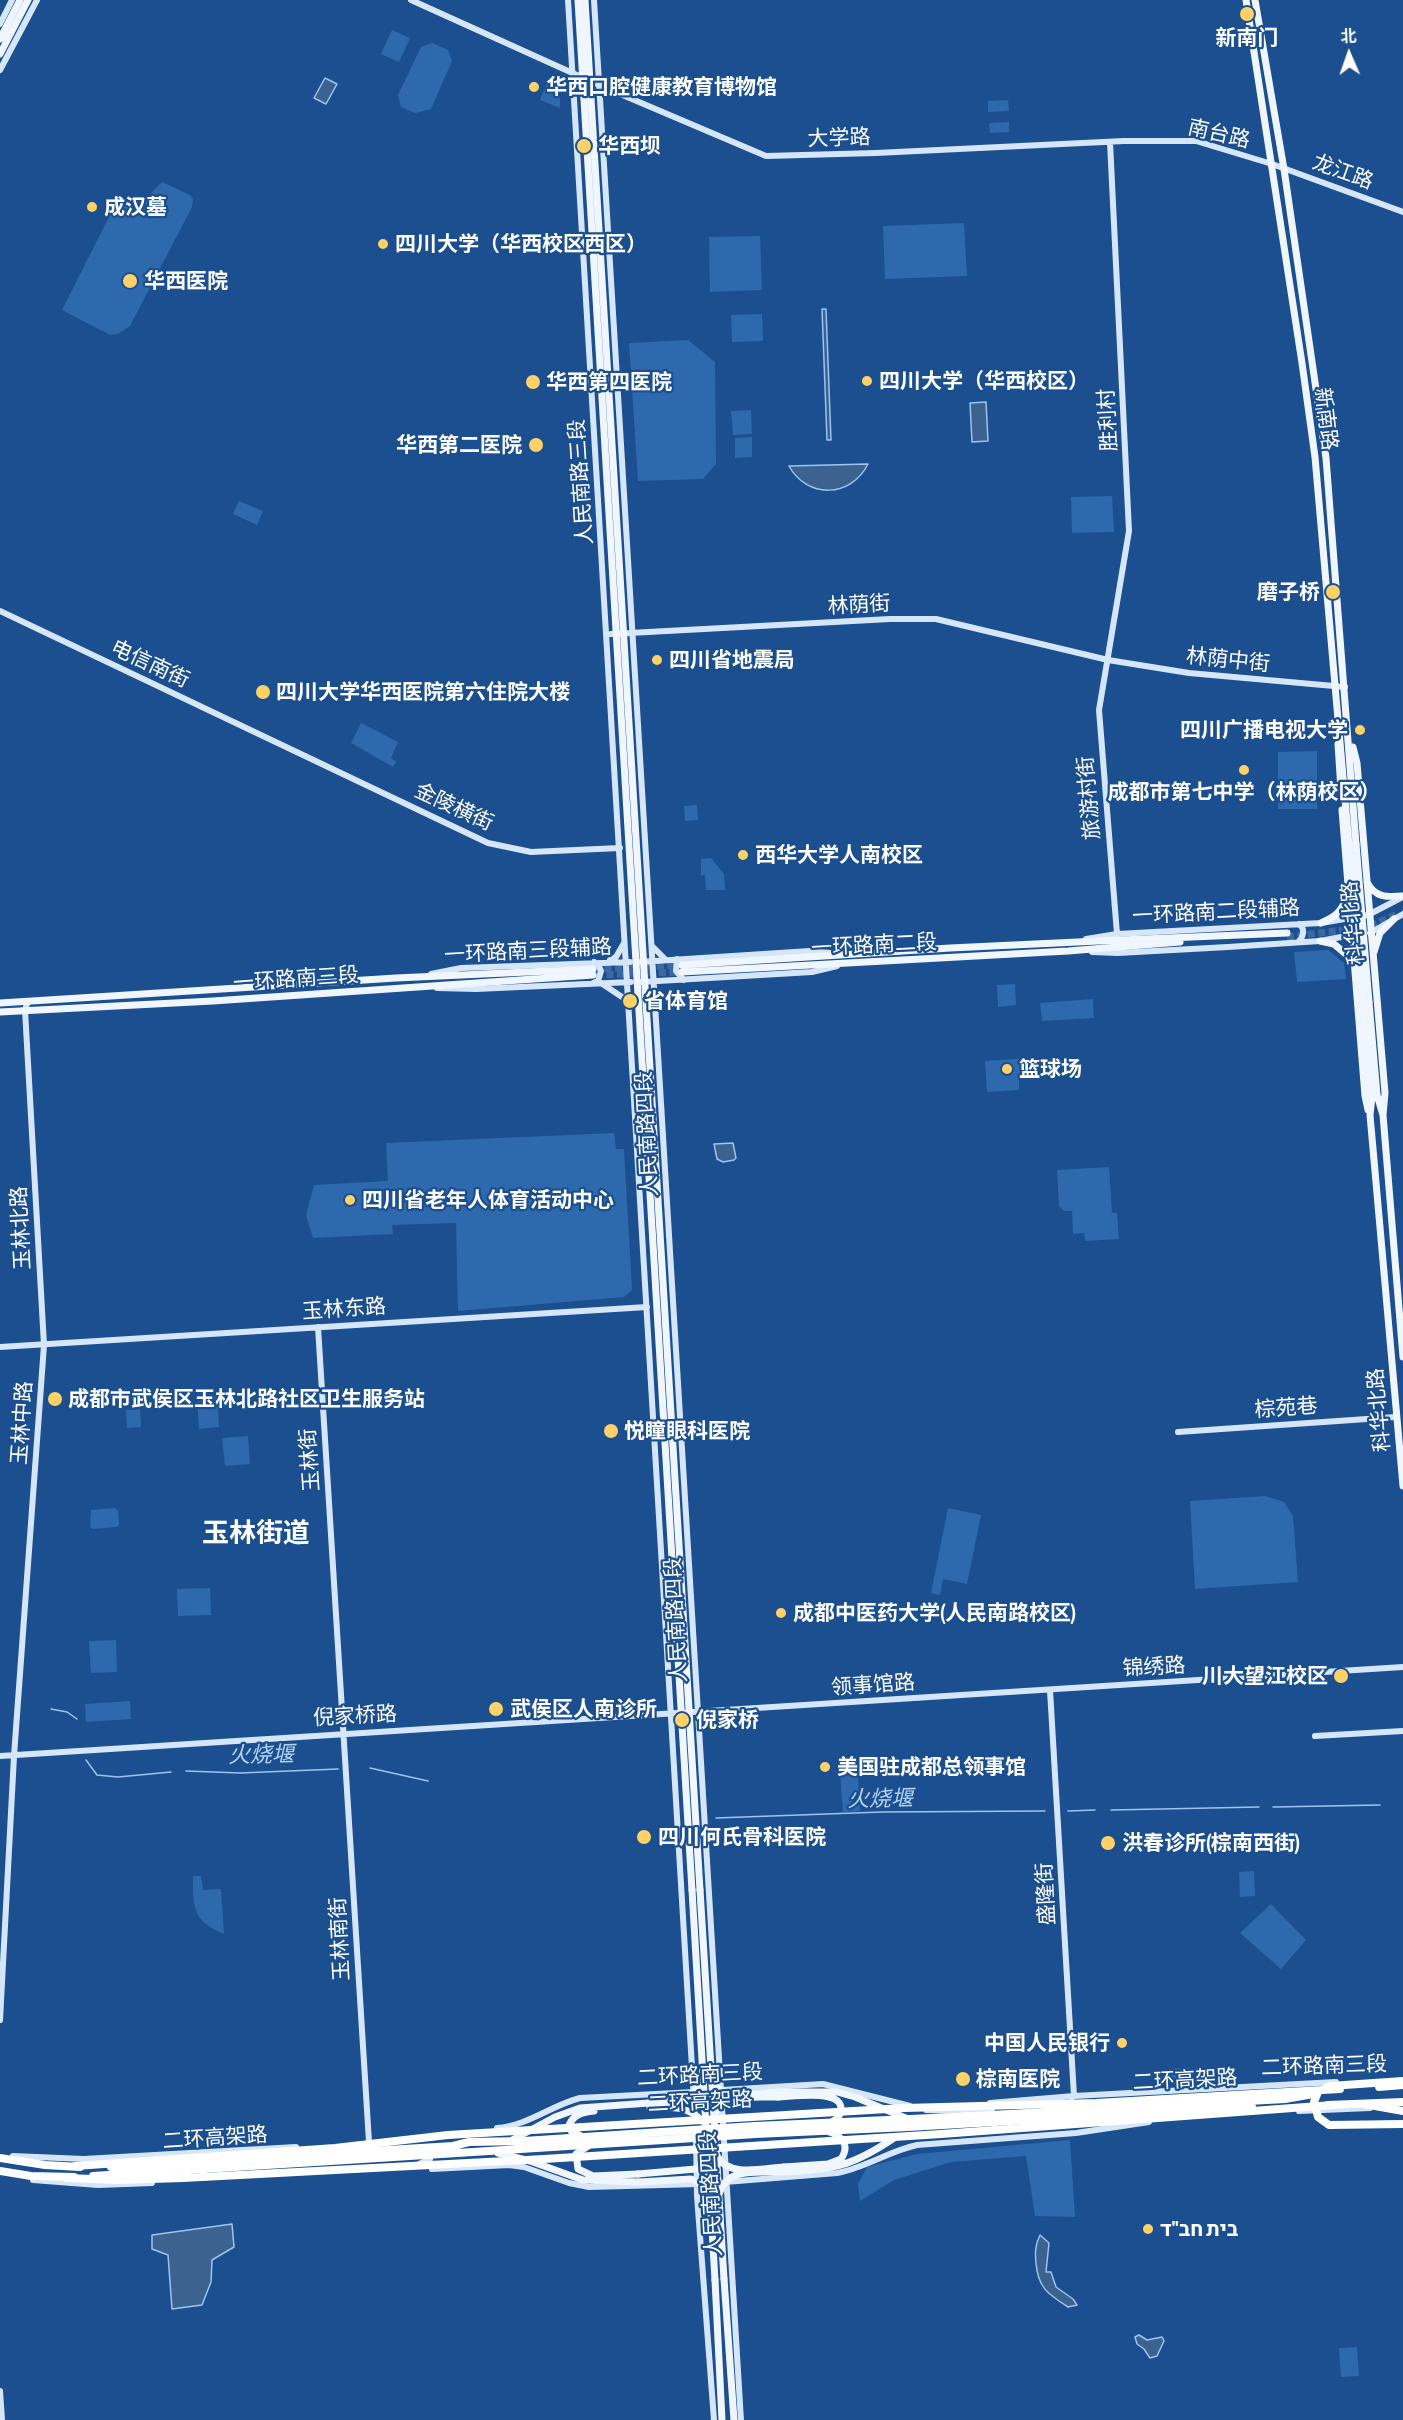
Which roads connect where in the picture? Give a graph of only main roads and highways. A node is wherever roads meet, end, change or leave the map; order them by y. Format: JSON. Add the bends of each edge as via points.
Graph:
{"nodes":[{"id":1,"x":20,"y":0,"type":"edge"},
{"id":2,"x":28,"y":0,"type":"edge"},
{"id":3,"x":578,"y":0,"type":"edge"},
{"id":4,"x":585,"y":0,"type":"edge"},
{"id":5,"x":1246,"y":0,"type":"edge"},
{"id":6,"x":1256,"y":0,"type":"edge"},
{"id":7,"x":0,"y":39,"type":"edge"},
{"id":8,"x":0,"y":54,"type":"edge"},
{"id":9,"x":586,"y":78,"type":"junction"},
{"id":10,"x":1348,"y":729,"type":"junction"},
{"id":11,"x":1338,"y":730,"type":"junction"},
{"id":12,"x":1353,"y":845,"type":"junction"},
{"id":13,"x":1364,"y":859,"type":"junction"},
{"id":14,"x":1346,"y":861,"type":"junction"},
{"id":15,"x":1366,"y":880,"type":"junction"},
{"id":16,"x":1347,"y":892,"type":"junction"},
{"id":17,"x":1403,"y":896,"type":"edge"},
{"id":18,"x":1394,"y":919,"type":"road end"},
{"id":19,"x":1321,"y":923,"type":"road end"},
{"id":20,"x":1320,"y":940,"type":"road end"},
{"id":21,"x":1371,"y":948,"type":"junction"},
{"id":22,"x":1353,"y":958,"type":"junction"},
{"id":23,"x":1372,"y":958,"type":"junction"},
{"id":24,"x":640,"y":962,"type":"joint"},
{"id":25,"x":681,"y":971,"type":"joint"},
{"id":26,"x":99,"y":996,"type":"junction"},
{"id":27,"x":1366,"y":1002,"type":"junction"},
{"id":28,"x":0,"y":1003,"type":"edge"},
{"id":29,"x":99,"y":1006,"type":"junction"},
{"id":30,"x":0,"y":1012,"type":"edge"},
{"id":31,"x":1383,"y":1114,"type":"junction"},
{"id":32,"x":1370,"y":1115,"type":"junction"},
{"id":33,"x":1403,"y":1357,"type":"edge"},
{"id":34,"x":1403,"y":1486,"type":"edge"},
{"id":35,"x":696,"y":1890,"type":"junction"},
{"id":36,"x":711,"y":2077,"type":"junction"},
{"id":37,"x":703,"y":2078,"type":"junction"},
{"id":38,"x":1403,"y":2082,"type":"edge"},
{"id":39,"x":1340,"y":2089,"type":"junction"},
{"id":40,"x":1403,"y":2102,"type":"edge"},
{"id":41,"x":1364,"y":2104,"type":"junction"},
{"id":42,"x":1333,"y":2105,"type":"junction"},
{"id":43,"x":1403,"y":2109,"type":"edge"},
{"id":44,"x":1005,"y":2118,"type":"junction"},
{"id":45,"x":970,"y":2120,"type":"junction"},
{"id":46,"x":908,"y":2123,"type":"junction"},
{"id":47,"x":706,"y":2124,"type":"junction"},
{"id":48,"x":714,"y":2124,"type":"junction"},
{"id":49,"x":818,"y":2124,"type":"junction"},
{"id":50,"x":1403,"y":2124,"type":"edge"},
{"id":51,"x":755,"y":2130,"type":"junction"},
{"id":52,"x":826,"y":2131,"type":"junction"},
{"id":53,"x":511,"y":2140,"type":"junction"},
{"id":54,"x":590,"y":2140,"type":"junction"},
{"id":55,"x":469,"y":2142,"type":"junction"},
{"id":56,"x":707,"y":2150,"type":"junction"},
{"id":57,"x":485,"y":2151,"type":"junction"},
{"id":58,"x":716,"y":2152,"type":"junction"},
{"id":59,"x":0,"y":2156,"type":"edge"},
{"id":60,"x":343,"y":2156,"type":"junction"},
{"id":61,"x":29,"y":2157,"type":"road end"},
{"id":62,"x":837,"y":2165,"type":"junction"},
{"id":63,"x":75,"y":2166,"type":"junction"},
{"id":64,"x":1,"y":2174,"type":"edge"},
{"id":65,"x":67,"y":2178,"type":"junction"},
{"id":66,"x":596,"y":2179,"type":"junction"},
{"id":67,"x":719,"y":2203,"type":"junction"},
{"id":68,"x":711,"y":2204,"type":"junction"},
{"id":69,"x":722,"y":2420,"type":"edge"},
{"id":70,"x":734,"y":2420,"type":"edge"}],
"edges":[{"from":1,"to":7,"type":"main road"},
{"from":2,"to":8,"type":"main road"},
{"from":3,"to":9,"type":"main road","name":"人民南路三段"},
{"from":4,"to":9,"type":"main road","name":"人民南路三段"},
{"from":5,"to":11,"type":"main road","name":"新南路","via":[[1315,457]]},
{"from":6,"to":10,"type":"main road","name":"新南路","via":[[1326,458]]},
{"from":9,"to":24,"type":"main road","name":"人民南路三段"},
{"from":10,"to":12,"type":"main road","name":"新南路"},
{"from":10,"to":13,"type":"main road","name":"科华北路","via":[[1357,763]]},
{"from":11,"to":12,"type":"main road","name":"新南路"},
{"from":11,"to":14,"type":"main road","name":"科华北路"},
{"from":12,"to":27,"type":"main road","name":"科华北路","bridge":true},
{"from":13,"to":14,"type":"main road","via":[[1362,870],[1356,873],[1349,871]]},
{"from":13,"to":15,"type":"main road","name":"科华北路"},
{"from":14,"to":16,"type":"main road","name":"科华北路"},
{"from":15,"to":17,"type":"main road","via":[[1380,896]]},
{"from":15,"to":21,"type":"main road","name":"科华北路"},
{"from":16,"to":19,"type":"main road","via":[[1343,909]]},
{"from":16,"to":22,"type":"main road","name":"科华北路"},
{"from":18,"to":23,"type":"main road","via":[[1380,933]]},
{"from":20,"to":22,"type":"main road","via":[[1335,944]]},
{"from":21,"to":22,"type":"main road","via":[[1368,944],[1356,947]]},
{"from":21,"to":23,"type":"main road","name":"科华北路"},
{"from":22,"to":32,"type":"main road","name":"科华北路"},
{"from":23,"to":31,"type":"main road","name":"科华北路"},
{"from":24,"to":35,"type":"main road","name":"人民南路四段"},
{"from":25,"to":25,"type":"main road","name":"一环路南二段","via":[[843,954],[1287,935],[1068,951]]},
{"from":26,"to":28,"type":"main road","name":"一环路南三段"},
{"from":26,"to":29,"type":"main road","via":[[94,1002]]},
{"from":26,"to":29,"type":"main road","name":"一环路南三段","via":[[593,969],[410,988]]},
{"from":27,"to":31,"type":"main road","name":"科华北路","via":[[1377,1095]]},
{"from":27,"to":32,"type":"main road","name":"科华北路"},
{"from":29,"to":30,"type":"main road","name":"一环路南三段"},
{"from":31,"to":33,"type":"main road","name":"科华北路"},
{"from":32,"to":34,"type":"main road","name":"科华北路"},
{"from":35,"to":36,"type":"main road","name":"人民南路四段","bridge":true},
{"from":35,"to":37,"type":"main road","name":"人民南路四段","bridge":true},
{"from":36,"to":46,"type":"main road","bridge":true,"via":[[716,2087],[729,2094],[828,2090]]},
{"from":36,"to":48,"type":"main road","name":"人民南路四段","bridge":true},
{"from":37,"to":47,"type":"main road","name":"人民南路四段","bridge":true},
{"from":37,"to":53,"type":"main road","bridge":true,"via":[[692,2096],[680,2100],[580,2108]]},
{"from":38,"to":39,"type":"highway","name":"二环高架路","bridge":true},
{"from":38,"to":50,"type":"highway","bridge":true,"via":[[1330,2086],[1318,2092],[1314,2102],[1318,2117],[1329,2125]]},
{"from":39,"to":44,"type":"highway","bridge":true,"via":[[1285,2099]]},
{"from":39,"to":63,"type":"highway","name":"二环高架路","bridge":true,"via":[[1096,2103],[904,2108],[470,2134],[335,2148]]},
{"from":40,"to":41,"type":"highway","name":"二环高架路","bridge":true},
{"from":41,"to":42,"type":"highway","name":"二环高架路"},
{"from":41,"to":43,"type":"highway","bridge":true},
{"from":42,"to":44,"type":"highway","bridge":true},
{"from":42,"to":65,"type":"highway","name":"二环高架路","bridge":true,"via":[[544,2159],[183,2178]]},
{"from":44,"to":45,"type":"highway"},
{"from":45,"to":46,"type":"highway"},
{"from":45,"to":46,"type":"highway","via":[[954,2114]]},
{"from":46,"to":49,"type":"highway"},
{"from":46,"to":52,"type":"highway"},
{"from":46,"to":62,"type":"main road","via":[[870,2154]]},
{"from":47,"to":54,"type":"main road","bridge":true,"via":[[694,2112],[676,2107],[599,2110],[581,2113],[569,2125],[571,2131]]},
{"from":47,"to":56,"type":"main road","name":"人民南路四段","bridge":true},
{"from":48,"to":49,"type":"main road","bridge":true,"via":[[716,2110],[728,2101],[819,2096],[836,2099],[841,2108],[838,2118]]},
{"from":48,"to":58,"type":"main road","name":"人民南路四段","bridge":true},
{"from":49,"to":51,"type":"highway"},
{"from":51,"to":52,"type":"highway"},
{"from":51,"to":54,"type":"highway","bridge":true},
{"from":52,"to":62,"type":"main road","via":[[845,2142]]},
{"from":53,"to":54,"type":"highway"},
{"from":53,"to":55,"type":"highway"},
{"from":54,"to":57,"type":"highway"},
{"from":54,"to":66,"type":"main road","via":[[576,2154],[575,2162],[578,2169]]},
{"from":55,"to":60,"type":"highway"},
{"from":55,"to":61,"type":"highway","via":[[148,2163],[75,2164]]},
{"from":56,"to":66,"type":"main road","bridge":true,"via":[[696,2169]]},
{"from":56,"to":68,"type":"main road","name":"人民南路四段","bridge":true},
{"from":57,"to":60,"type":"highway"},
{"from":57,"to":64,"type":"highway","via":[[460,2158],[108,2177]]},
{"from":57,"to":66,"type":"main road","via":[[530,2161],[571,2177]]},
{"from":58,"to":62,"type":"main road","bridge":true,"via":[[722,2163],[734,2169]]},
{"from":58,"to":67,"type":"main road","name":"人民南路四段","bridge":true},
{"from":59,"to":63,"type":"highway","name":"二环高架路"},
{"from":60,"to":63,"type":"highway","bridge":true},
{"from":60,"to":65,"type":"highway","bridge":true},
{"from":62,"to":67,"type":"main road","bridge":true,"via":[[736,2174],[722,2184]]},
{"from":64,"to":65,"type":"highway","name":"二环高架路"},
{"from":66,"to":68,"type":"main road","bridge":true,"via":[[691,2179],[704,2188]]},
{"from":67,"to":70,"type":"main road","name":"人民南路四段","bridge":true},
{"from":68,"to":69,"type":"main road","name":"人民南路四段","bridge":true}]}
